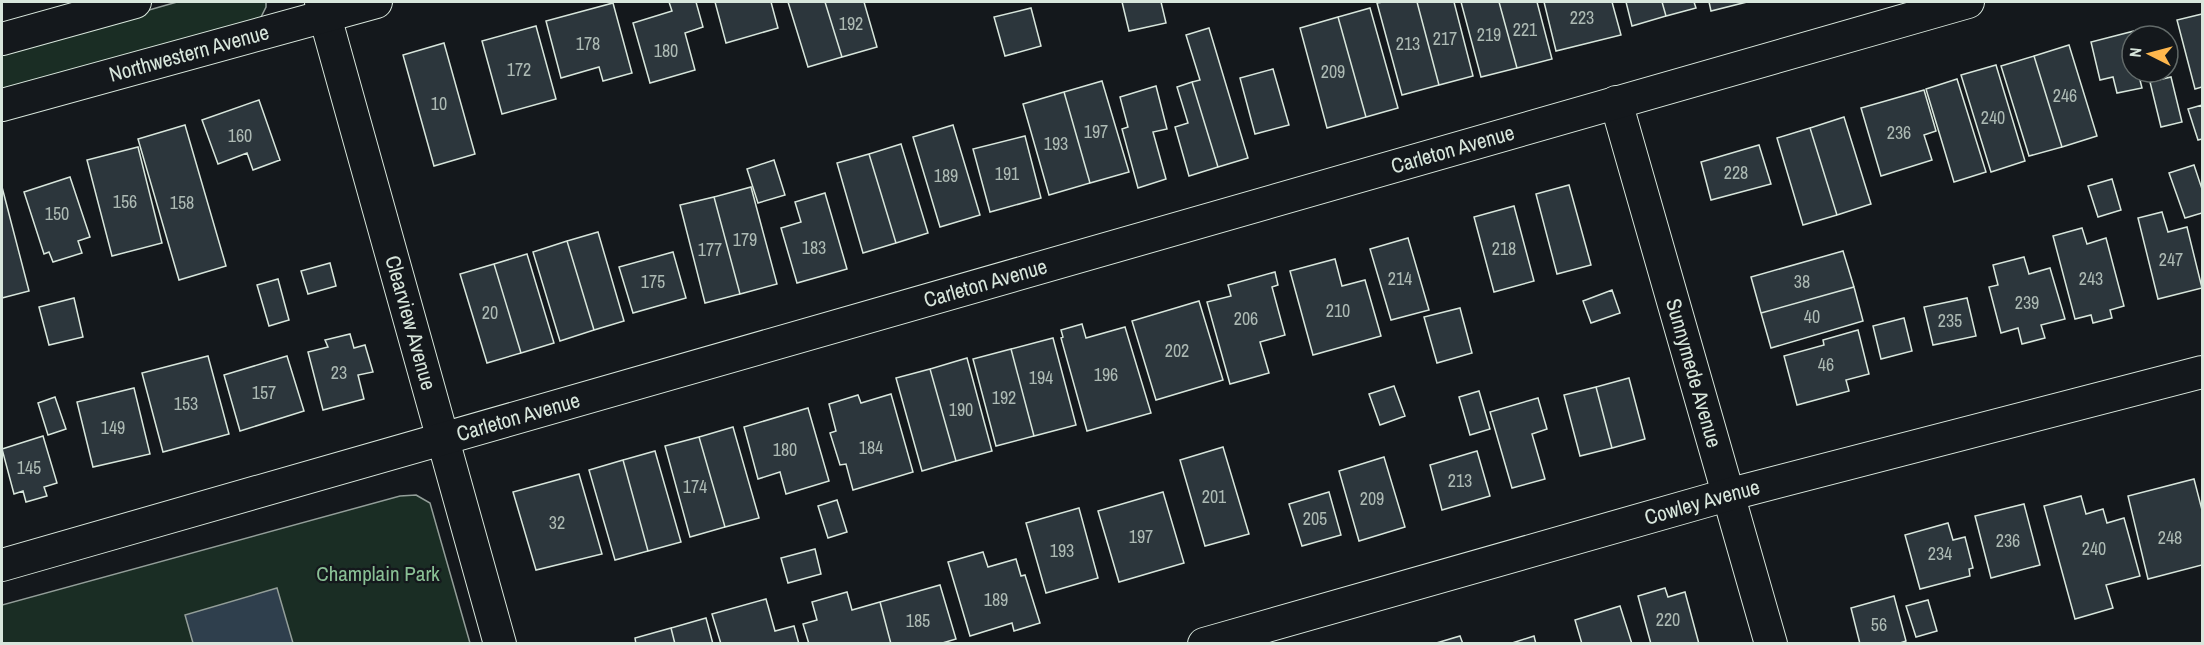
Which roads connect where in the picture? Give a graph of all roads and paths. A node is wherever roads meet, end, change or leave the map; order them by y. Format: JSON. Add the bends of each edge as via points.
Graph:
{"nodes":[{"id":1,"x":135,"y":2,"type":"edge"},
{"id":2,"x":376,"y":2,"type":"edge"},
{"id":3,"x":1968,"y":2,"type":"edge"},
{"id":4,"x":323,"y":9,"type":"edge"},
{"id":5,"x":2,"y":39,"type":"edge"},
{"id":6,"x":1616,"y":102,"type":"junction"},
{"id":7,"x":2,"y":105,"type":"edge"},
{"id":8,"x":2202,"y":372,"type":"edge"},
{"id":9,"x":442,"y":439,"type":"junction"},
{"id":10,"x":1727,"y":495,"type":"junction"},
{"id":11,"x":2,"y":565,"type":"edge"},
{"id":12,"x":500,"y":644,"type":"edge"},
{"id":13,"x":1204,"y":644,"type":"edge"},
{"id":14,"x":1771,"y":644,"type":"edge"}],
"edges":[{"from":1,"to":5,"type":"street"},
{"from":2,"to":4,"type":"street","name":"Northwestern Avenue"},
{"from":3,"to":6,"type":"street","name":"Carleton Avenue"},
{"from":4,"to":7,"type":"street","name":"Northwestern Avenue"},
{"from":4,"to":9,"type":"street","name":"Clearview Avenue"},
{"from":6,"to":9,"type":"street","name":"Carleton Avenue"},
{"from":6,"to":10,"type":"street","name":"Sunnymede Avenue"},
{"from":8,"to":10,"type":"street","name":"Cowley Avenue"},
{"from":9,"to":11,"type":"street","name":"Carleton Avenue"},
{"from":9,"to":12,"type":"street","name":"Clearview Avenue"},
{"from":10,"to":13,"type":"street","name":"Cowley Avenue"},
{"from":10,"to":14,"type":"street","name":"Sunnymede Avenue"}]}
